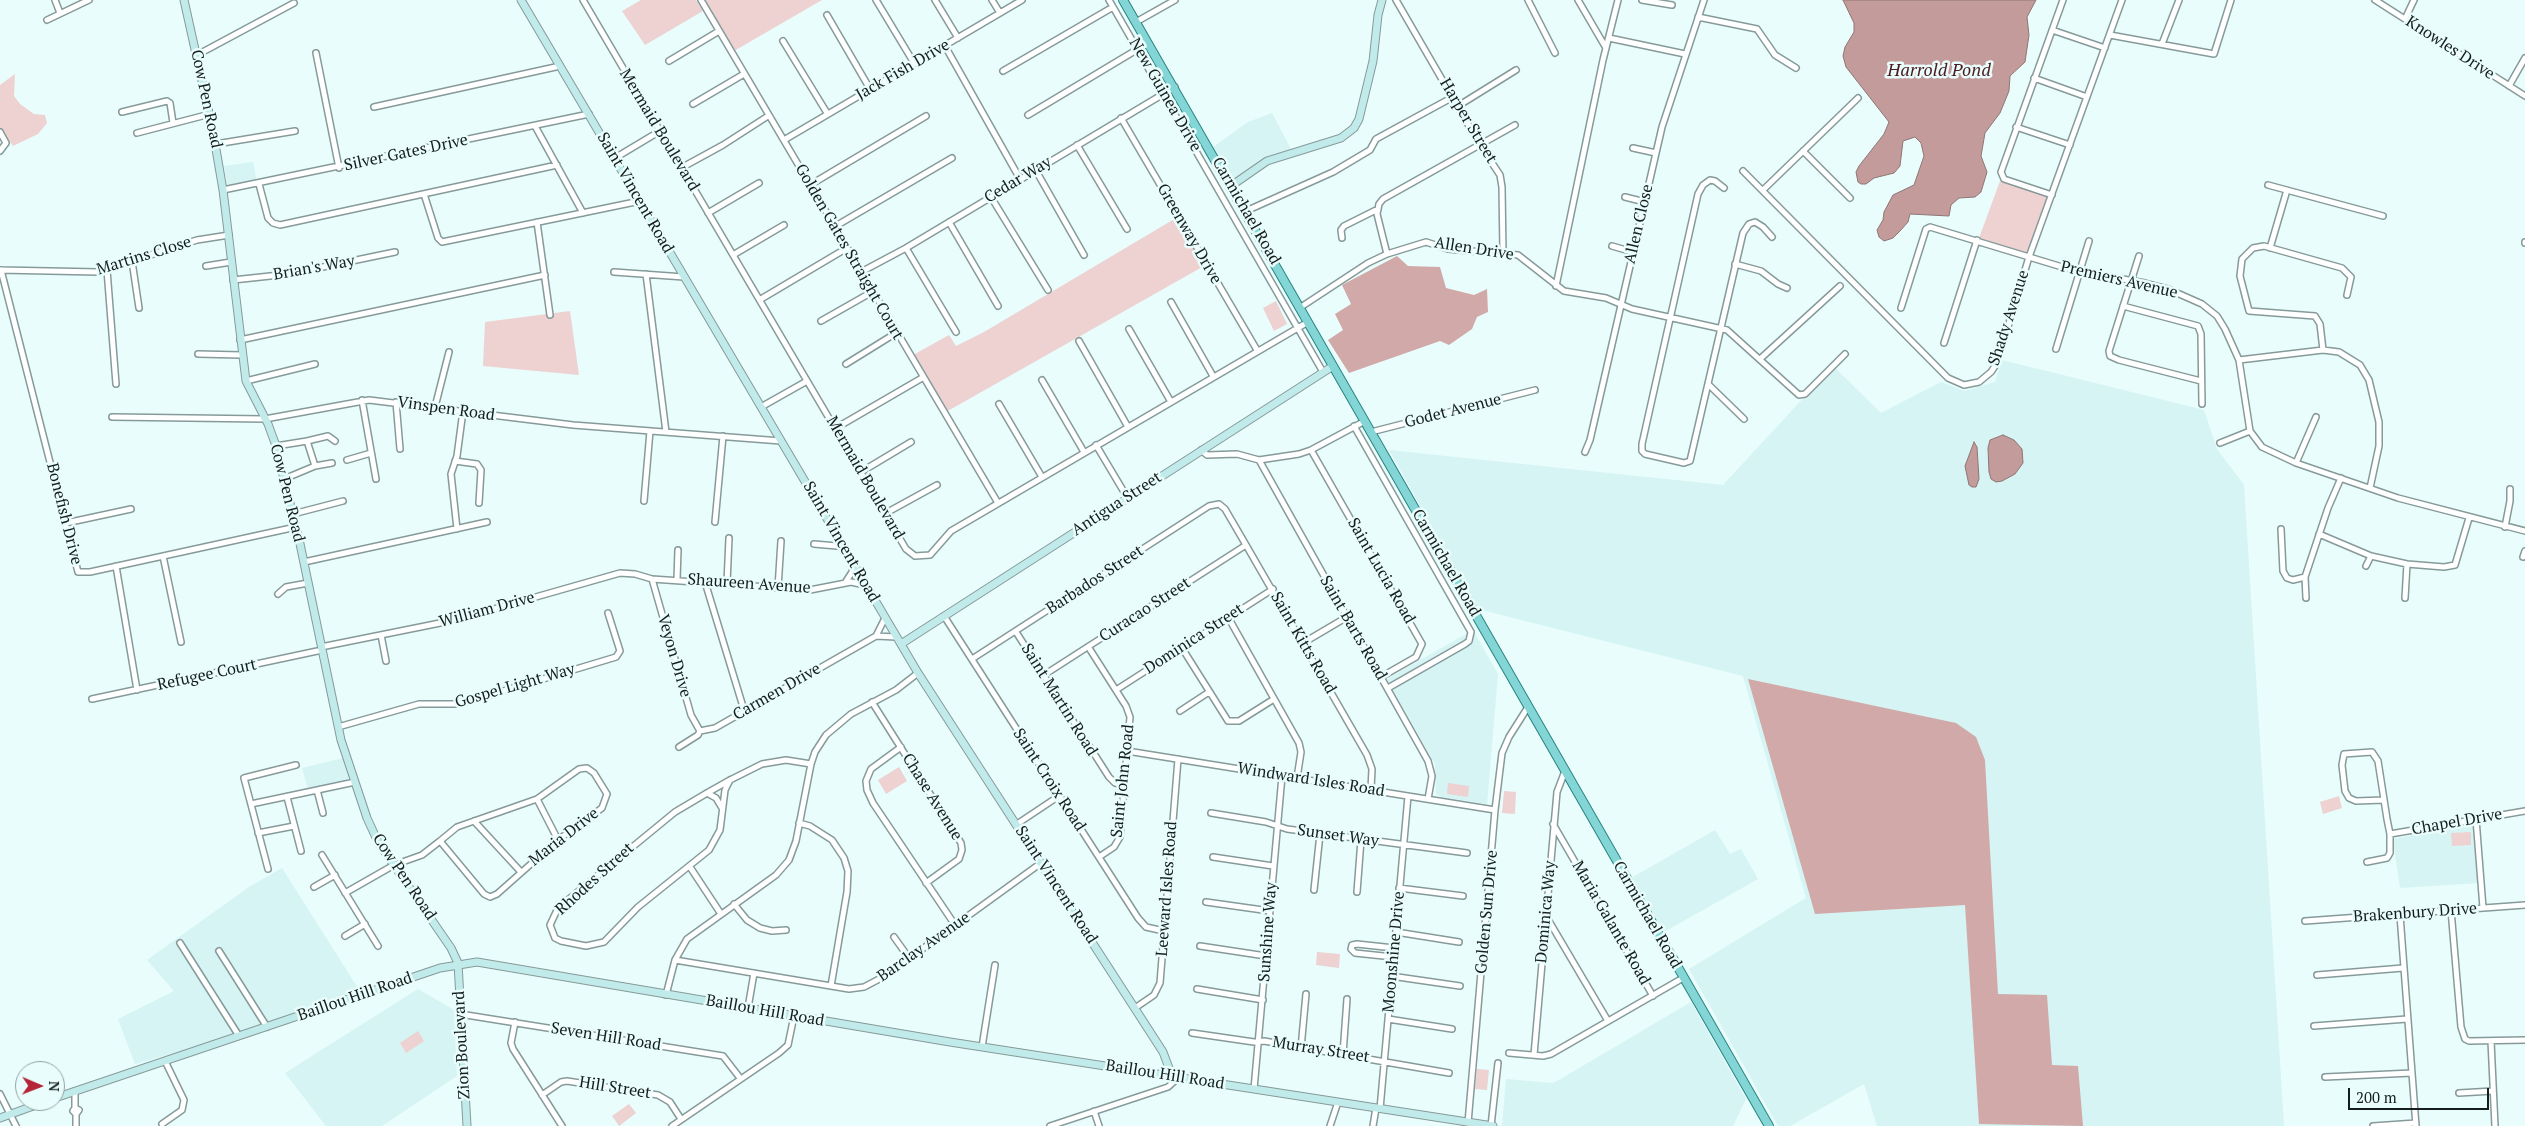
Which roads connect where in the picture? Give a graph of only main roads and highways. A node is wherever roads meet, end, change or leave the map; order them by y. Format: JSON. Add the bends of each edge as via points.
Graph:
{"nodes":[{"id":1,"x":184,"y":0,"type":"edge"},
{"id":2,"x":521,"y":0,"type":"edge"},
{"id":3,"x":1123,"y":0,"type":"edge"},
{"id":4,"x":1382,"y":0,"type":"edge"},
{"id":5,"x":1231,"y":186,"type":"junction"},
{"id":6,"x":1333,"y":366,"type":"junction"},
{"id":7,"x":901,"y":644,"type":"junction"},
{"id":8,"x":458,"y":963,"type":"junction"},
{"id":9,"x":1175,"y":1077,"type":"junction"},
{"id":10,"x":65,"y":1095,"type":"edge"},
{"id":11,"x":19,"y":1111,"type":"edge"},
{"id":12,"x":0,"y":1118,"type":"edge"},
{"id":13,"x":467,"y":1126,"type":"edge"},
{"id":14,"x":1492,"y":1126,"type":"edge"},
{"id":15,"x":1769,"y":1126,"type":"edge"}],
"edges":[{"from":1,"to":8,"type":"main road","name":"Cow Pen Road","via":[[216,144],[246,381],[276,446],[338,727],[354,782],[376,838]]},
{"from":2,"to":7,"type":"main road","name":"Saint Vincent Road"},
{"from":3,"to":5,"type":"main road","name":"Carmichael Road"},
{"from":4,"to":5,"type":"main road","via":[[1373,61],[1360,119],[1354,128],[1341,138],[1268,161]]},
{"from":5,"to":6,"type":"main road","name":"Carmichael Road"},
{"from":6,"to":7,"type":"main road","name":"Antigua Street"},
{"from":6,"to":15,"type":"main road","name":"Carmichael Road"},
{"from":7,"to":9,"type":"main road","name":"Saint Vincent Road","via":[[1135,1008]]},
{"from":8,"to":9,"type":"main road","name":"Baillou Hill Road","via":[[486,963]]},
{"from":8,"to":10,"type":"main road","name":"Baillou Hill Road"},
{"from":8,"to":13,"type":"main road","name":"Zion Boulevard"},
{"from":9,"to":14,"type":"main road","name":"Baillou Hill Road"},
{"from":11,"to":12,"type":"main road"}]}
